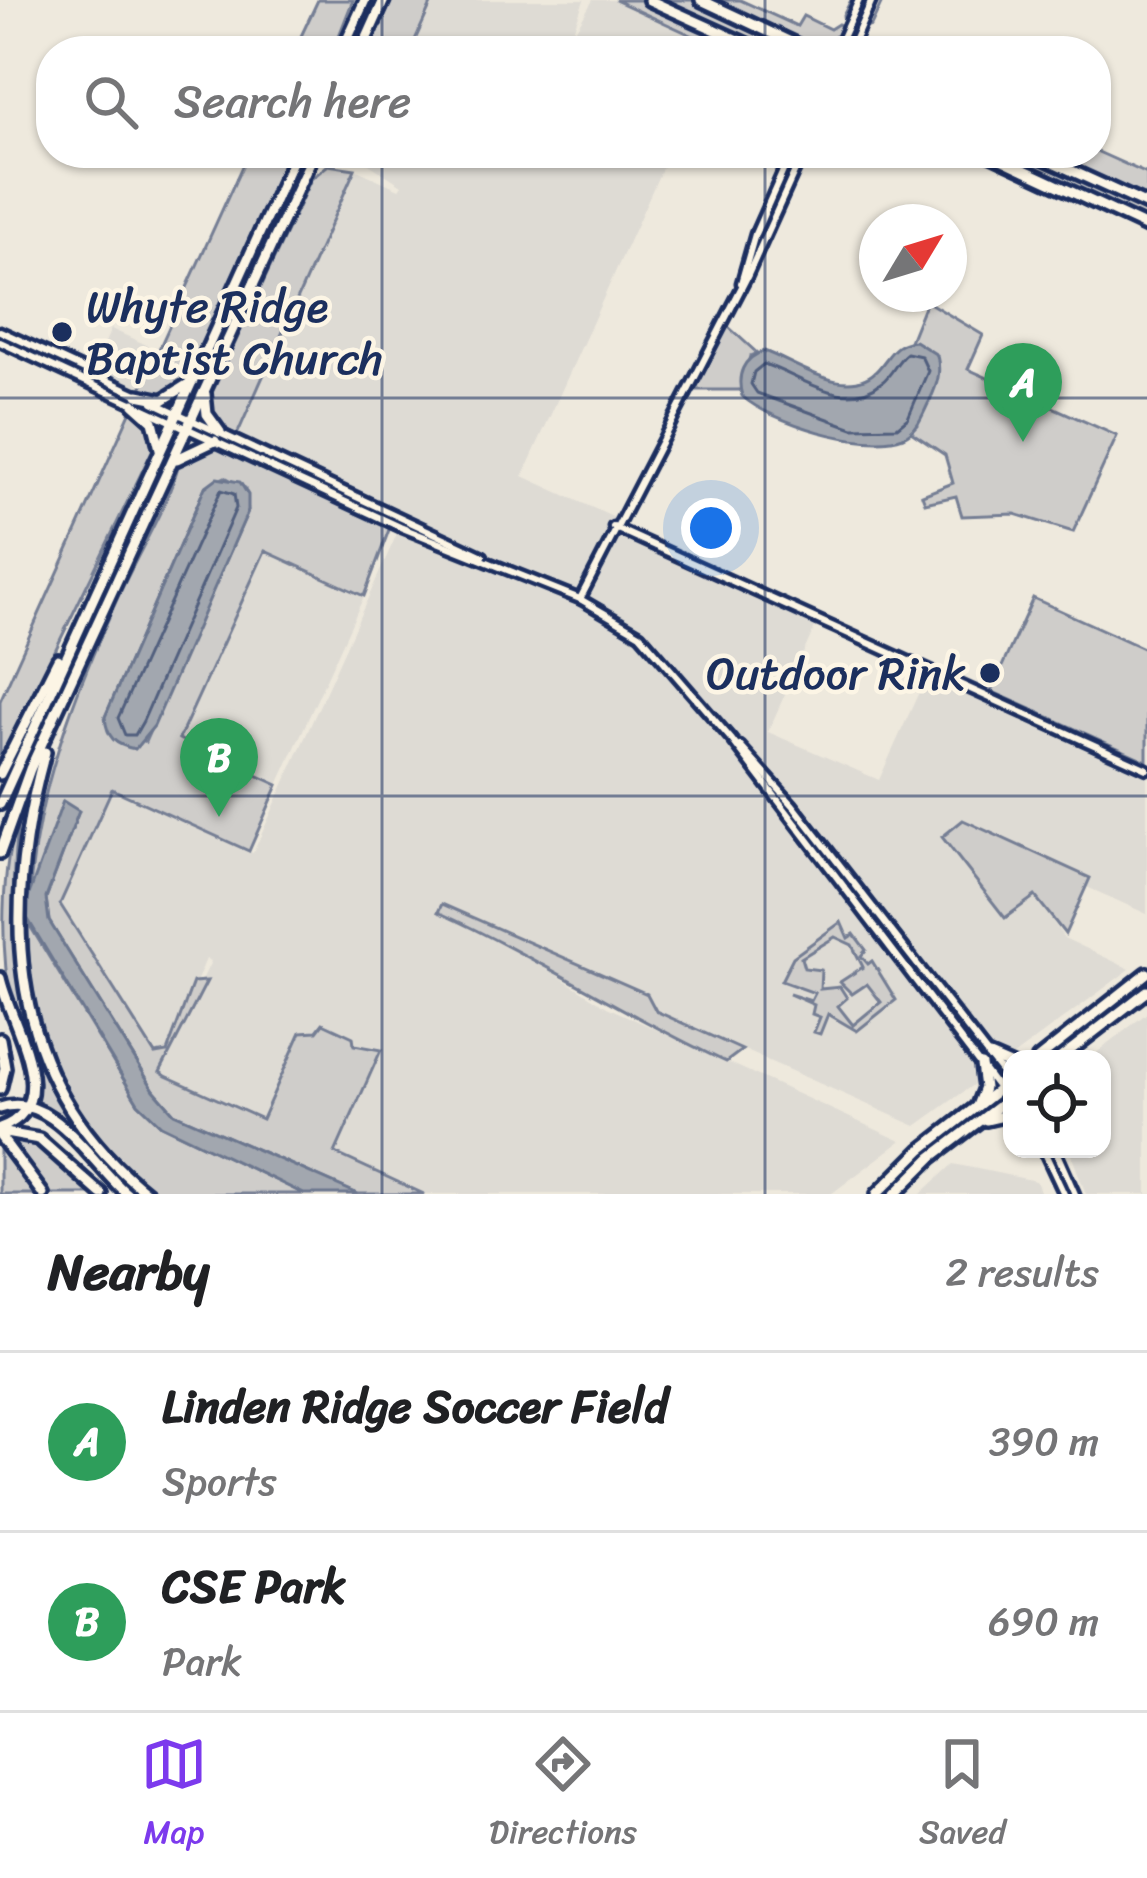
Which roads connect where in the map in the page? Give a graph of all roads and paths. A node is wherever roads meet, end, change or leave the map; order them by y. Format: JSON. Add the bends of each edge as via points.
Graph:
{"nodes":[{"id":1,"x":364,"y":0,"type":"edge"},
{"id":2,"x":384,"y":0,"type":"edge"},
{"id":3,"x":649,"y":0,"type":"edge"},
{"id":4,"x":701,"y":0,"type":"edge"},
{"id":5,"x":860,"y":0,"type":"edge"},
{"id":6,"x":872,"y":0,"type":"edge"},
{"id":7,"x":348,"y":36,"type":"edge"},
{"id":8,"x":368,"y":36,"type":"edge"},
{"id":9,"x":729,"y":36,"type":"edge"},
{"id":10,"x":780,"y":36,"type":"edge"},
{"id":11,"x":850,"y":36,"type":"edge"},
{"id":12,"x":853,"y":36,"type":"edge"},
{"id":13,"x":289,"y":168,"type":"edge"},
{"id":14,"x":307,"y":168,"type":"edge"},
{"id":15,"x":784,"y":168,"type":"edge"},
{"id":16,"x":796,"y":168,"type":"edge"},
{"id":17,"x":1020,"y":168,"type":"edge"},
{"id":18,"x":1067,"y":168,"type":"edge"},
{"id":19,"x":1147,"y":205,"type":"edge"},
{"id":20,"x":1147,"y":227,"type":"edge"},
{"id":21,"x":741,"y":284,"type":"junction"},
{"id":22,"x":0,"y":331,"type":"edge"},
{"id":23,"x":0,"y":343,"type":"edge"},
{"id":24,"x":193,"y":381,"type":"junction"},
{"id":25,"x":205,"y":392,"type":"junction"},
{"id":26,"x":136,"y":399,"type":"junction"},
{"id":27,"x":176,"y":418,"type":"junction"},
{"id":28,"x":190,"y":424,"type":"junction"},
{"id":29,"x":217,"y":436,"type":"junction"},
{"id":30,"x":160,"y":449,"type":"junction"},
{"id":31,"x":173,"y":462,"type":"junction"},
{"id":32,"x":614,"y":527,"type":"junction"},
{"id":33,"x":116,"y":548,"type":"junction"},
{"id":34,"x":580,"y":599,"type":"junction"},
{"id":35,"x":53,"y":724,"type":"junction"},
{"id":36,"x":1147,"y":769,"type":"edge"},
{"id":37,"x":0,"y":774,"type":"edge"},
{"id":38,"x":0,"y":804,"type":"edge"},
{"id":39,"x":0,"y":853,"type":"edge"},
{"id":40,"x":1147,"y":973,"type":"edge"},
{"id":41,"x":0,"y":978,"type":"edge"},
{"id":42,"x":1147,"y":991,"type":"edge"},
{"id":43,"x":0,"y":1040,"type":"edge"},
{"id":44,"x":1049,"y":1050,"type":"edge"},
{"id":45,"x":1071,"y":1050,"type":"edge"},
{"id":46,"x":985,"y":1061,"type":"junction"},
{"id":47,"x":1003,"y":1064,"type":"edge"},
{"id":48,"x":1003,"y":1076,"type":"edge"},
{"id":49,"x":1003,"y":1087,"type":"edge"},
{"id":50,"x":0,"y":1089,"type":"edge"},
{"id":51,"x":999,"y":1089,"type":"junction"},
{"id":52,"x":1003,"y":1094,"type":"edge"},
{"id":53,"x":30,"y":1103,"type":"junction"},
{"id":54,"x":976,"y":1106,"type":"junction"},
{"id":55,"x":0,"y":1108,"type":"edge"},
{"id":56,"x":1003,"y":1108,"type":"edge"},
{"id":57,"x":0,"y":1132,"type":"edge"},
{"id":58,"x":1047,"y":1158,"type":"edge"},
{"id":59,"x":1059,"y":1158,"type":"edge"},
{"id":60,"x":878,"y":1191,"type":"edge"},
{"id":61,"x":43,"y":1194,"type":"edge"},
{"id":62,"x":100,"y":1194,"type":"edge"},
{"id":63,"x":127,"y":1194,"type":"edge"},
{"id":64,"x":148,"y":1194,"type":"edge"},
{"id":65,"x":895,"y":1194,"type":"edge"},
{"id":66,"x":1064,"y":1194,"type":"edge"},
{"id":67,"x":1075,"y":1194,"type":"edge"}],
"edges":[{"from":1,"to":7,"type":"main road"},
{"from":2,"to":8,"type":"main road"},
{"from":3,"to":9,"type":"main road"},
{"from":4,"to":10,"type":"main road"},
{"from":5,"to":11,"type":"street"},
{"from":6,"to":12,"type":"street"},
{"from":13,"to":24,"type":"main road"},
{"from":14,"to":25,"type":"main road"},
{"from":15,"to":21,"type":"street"},
{"from":16,"to":21,"type":"street"},
{"from":17,"to":20,"type":"main road"},
{"from":18,"to":19,"type":"main road"},
{"from":21,"to":32,"type":"street"},
{"from":22,"to":26,"type":"street"},
{"from":23,"to":26,"type":"street"},
{"from":24,"to":26,"type":"main road","via":[[163,400]]},
{"from":24,"to":27,"type":"main road"},
{"from":25,"to":28,"type":"main road"},
{"from":25,"to":29,"type":"main road"},
{"from":26,"to":27,"type":"street"},
{"from":26,"to":30,"type":"main road"},
{"from":27,"to":28,"type":"street"},
{"from":27,"to":30,"type":"main road"},
{"from":28,"to":29,"type":"street"},
{"from":28,"to":31,"type":"main road"},
{"from":29,"to":31,"type":"main road"},
{"from":29,"to":34,"type":"street","via":[[400,526]]},
{"from":30,"to":33,"type":"main road"},
{"from":31,"to":35,"type":"main road"},
{"from":32,"to":34,"type":"street"},
{"from":32,"to":36,"type":"street"},
{"from":33,"to":37,"type":"main road"},
{"from":33,"to":38,"type":"main road"},
{"from":34,"to":46,"type":"street","via":[[640,634],[793,805]]},
{"from":35,"to":39,"type":"main road"},
{"from":35,"to":64,"type":"main road","via":[[12,862],[16,983],[33,1042],[68,1109]]},
{"from":40,"to":44,"type":"main road"},
{"from":41,"to":53,"type":"main road","via":[[33,1074]]},
{"from":42,"to":45,"type":"main road"},
{"from":43,"to":50,"type":"main road"},
{"from":46,"to":47,"type":"main road"},
{"from":46,"to":48,"type":"street"},
{"from":46,"to":51,"type":"street"},
{"from":46,"to":54,"type":"main road"},
{"from":49,"to":51,"type":"main road"},
{"from":51,"to":52,"type":"street"},
{"from":51,"to":54,"type":"main road"},
{"from":53,"to":55,"type":"main road"},
{"from":53,"to":57,"type":"main road"},
{"from":53,"to":63,"type":"main road"},
{"from":54,"to":60,"type":"main road"},
{"from":56,"to":65,"type":"main road"},
{"from":57,"to":61,"type":"main road"},
{"from":57,"to":62,"type":"main road","via":[[39,1139]]},
{"from":58,"to":66,"type":"street"},
{"from":59,"to":67,"type":"street"}]}
